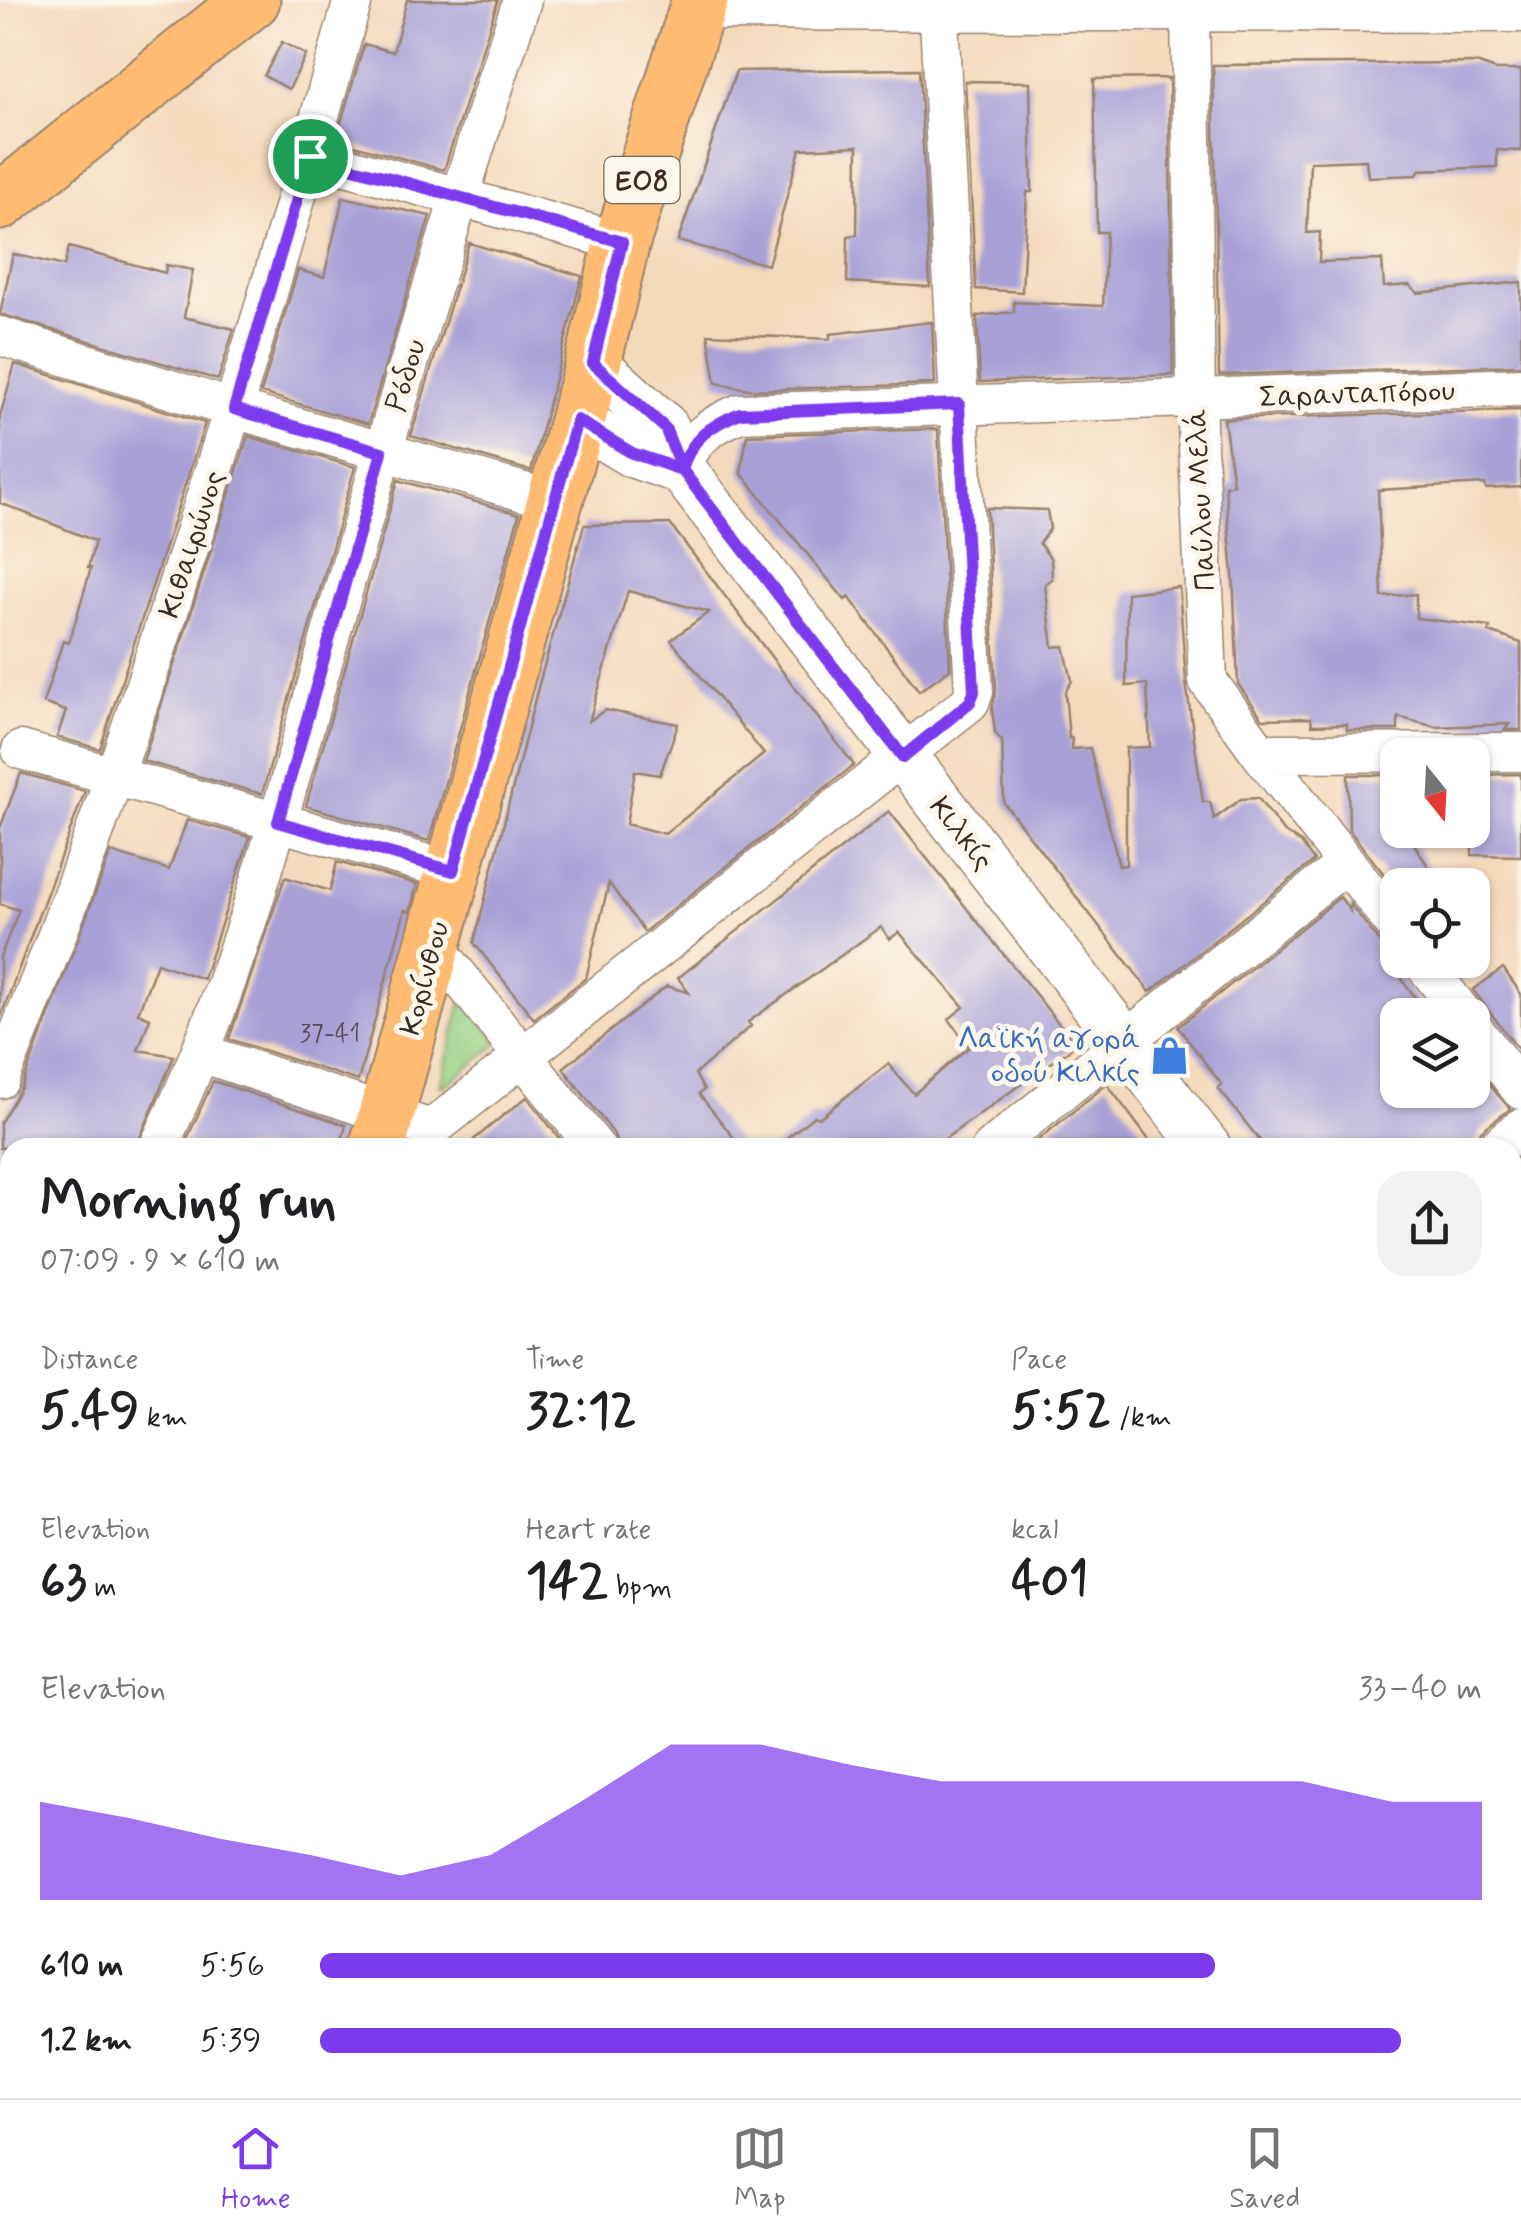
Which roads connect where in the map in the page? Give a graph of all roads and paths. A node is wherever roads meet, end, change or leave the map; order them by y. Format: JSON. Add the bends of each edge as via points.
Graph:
{"nodes":[{"id":1,"x":252,"y":0,"type":"edge"},
{"id":2,"x":353,"y":0,"type":"edge"},
{"id":3,"x":522,"y":0,"type":"edge"},
{"id":4,"x":690,"y":2,"type":"edge"},
{"id":5,"x":938,"y":3,"type":"edge"},
{"id":6,"x":1190,"y":7,"type":"junction"},
{"id":7,"x":1521,"y":8,"type":"edge"},
{"id":8,"x":310,"y":156,"type":"junction"},
{"id":9,"x":458,"y":196,"type":"junction"},
{"id":10,"x":0,"y":202,"type":"edge"},
{"id":11,"x":622,"y":242,"type":"junction"},
{"id":12,"x":2,"y":343,"type":"edge"},
{"id":13,"x":593,"y":363,"type":"junction"},
{"id":14,"x":1521,"y":387,"type":"edge"},
{"id":15,"x":1196,"y":399,"type":"junction"},
{"id":16,"x":959,"y":404,"type":"junction"},
{"id":17,"x":234,"y":409,"type":"junction"},
{"id":18,"x":577,"y":420,"type":"junction"},
{"id":19,"x":382,"y":452,"type":"junction"},
{"id":20,"x":682,"y":470,"type":"junction"},
{"id":21,"x":555,"y":500,"type":"junction"},
{"id":22,"x":21,"y":750,"type":"dead end"},
{"id":23,"x":1521,"y":752,"type":"edge"},
{"id":24,"x":1260,"y":754,"type":"junction"},
{"id":25,"x":903,"y":757,"type":"junction"},
{"id":26,"x":116,"y":776,"type":"junction"},
{"id":27,"x":278,"y":822,"type":"junction"},
{"id":28,"x":1347,"y":863,"type":"junction"},
{"id":29,"x":453,"y":871,"type":"junction"},
{"id":30,"x":1380,"y":906,"type":"edge"},
{"id":31,"x":433,"y":944,"type":"junction"},
{"id":32,"x":1435,"y":978,"type":"edge"},
{"id":33,"x":16,"y":998,"type":"edge"},
{"id":34,"x":1451,"y":998,"type":"edge"},
{"id":35,"x":1124,"y":1041,"type":"junction"},
{"id":36,"x":1490,"y":1050,"type":"edge"},
{"id":37,"x":201,"y":1053,"type":"junction"},
{"id":38,"x":522,"y":1057,"type":"junction"},
{"id":39,"x":0,"y":1079,"type":"edge"},
{"id":40,"x":1521,"y":1090,"type":"edge"},
{"id":41,"x":381,"y":1131,"type":"edge"},
{"id":42,"x":163,"y":1138,"type":"edge"},
{"id":43,"x":588,"y":1138,"type":"edge"},
{"id":44,"x":1003,"y":1138,"type":"edge"},
{"id":45,"x":1198,"y":1138,"type":"edge"}],
"edges":[{"from":1,"to":10,"type":"main road"},
{"from":2,"to":8,"type":"street","name":"Κιθαιρώνος"},
{"from":3,"to":9,"type":"street","name":"Ρόδου"},
{"from":4,"to":5,"type":"street"},
{"from":4,"to":11,"type":"main road","name":"Κορίνθου","number":"ΕΟ8"},
{"from":5,"to":6,"type":"street"},
{"from":5,"to":16,"type":"street"},
{"from":6,"to":7,"type":"street"},
{"from":6,"to":15,"type":"street","name":"Παύλου Μελά"},
{"from":8,"to":9,"type":"street"},
{"from":8,"to":17,"type":"street","name":"Κιθαιρώνος"},
{"from":9,"to":11,"type":"street"},
{"from":9,"to":19,"type":"street","name":"Ρόδου"},
{"from":11,"to":13,"type":"main road","name":"Κορίνθου","number":"ΕΟ8"},
{"from":12,"to":17,"type":"street"},
{"from":13,"to":18,"type":"main road","name":"Κορίνθου","number":"ΕΟ8"},
{"from":13,"to":20,"type":"street","name":"Κιλκίς","via":[[665,428]]},
{"from":14,"to":15,"type":"street","name":"Σαρανταπόρου"},
{"from":15,"to":16,"type":"street","name":"Σαρανταπόρου"},
{"from":15,"to":24,"type":"street","name":"Παύλου Μελά","via":[[1208,681]]},
{"from":16,"to":20,"type":"street","name":"Σαρανταπόρου","via":[[740,413],[694,440]]},
{"from":16,"to":25,"type":"street","via":[[974,695]]},
{"from":17,"to":19,"type":"street"},
{"from":17,"to":26,"type":"street","name":"Κιθαιρώνος"},
{"from":18,"to":20,"type":"street","via":[[632,453]]},
{"from":18,"to":21,"type":"main road","name":"Κορίνθου","number":"ΕΟ8"},
{"from":19,"to":21,"type":"street"},
{"from":19,"to":27,"type":"street","name":"Ρόδου"},
{"from":20,"to":25,"type":"street","name":"Κιλκίς"},
{"from":21,"to":29,"type":"main road","name":"Κορίνθου","number":"ΕΟ8"},
{"from":22,"to":26,"type":"street"},
{"from":23,"to":24,"type":"street"},
{"from":24,"to":28,"type":"street","name":"Παύλου Μελά"},
{"from":25,"to":35,"type":"street","name":"Κιλκίς"},
{"from":25,"to":38,"type":"street"},
{"from":26,"to":27,"type":"street"},
{"from":26,"to":33,"type":"street","name":"Κιθαιρώνος"},
{"from":27,"to":29,"type":"street"},
{"from":27,"to":37,"type":"street","name":"Ρόδου"},
{"from":28,"to":30,"type":"street","name":"Παύλου Μελά"},
{"from":28,"to":35,"type":"street"},
{"from":29,"to":31,"type":"main road","name":"Κορίνθου","number":"ΕΟ8"},
{"from":31,"to":38,"type":"street"},
{"from":31,"to":41,"type":"main road","name":"Κορίνθου","number":"ΕΟ8"},
{"from":32,"to":34,"type":"street"},
{"from":33,"to":39,"type":"street","name":"Κιθαιρώνος"},
{"from":35,"to":44,"type":"street"},
{"from":35,"to":45,"type":"street","name":"Κιλκίς"},
{"from":36,"to":40,"type":"street"},
{"from":37,"to":41,"type":"street"},
{"from":37,"to":42,"type":"street","name":"Ρόδου"},
{"from":38,"to":41,"type":"street","via":[[434,1126]]},
{"from":38,"to":43,"type":"street"}]}
